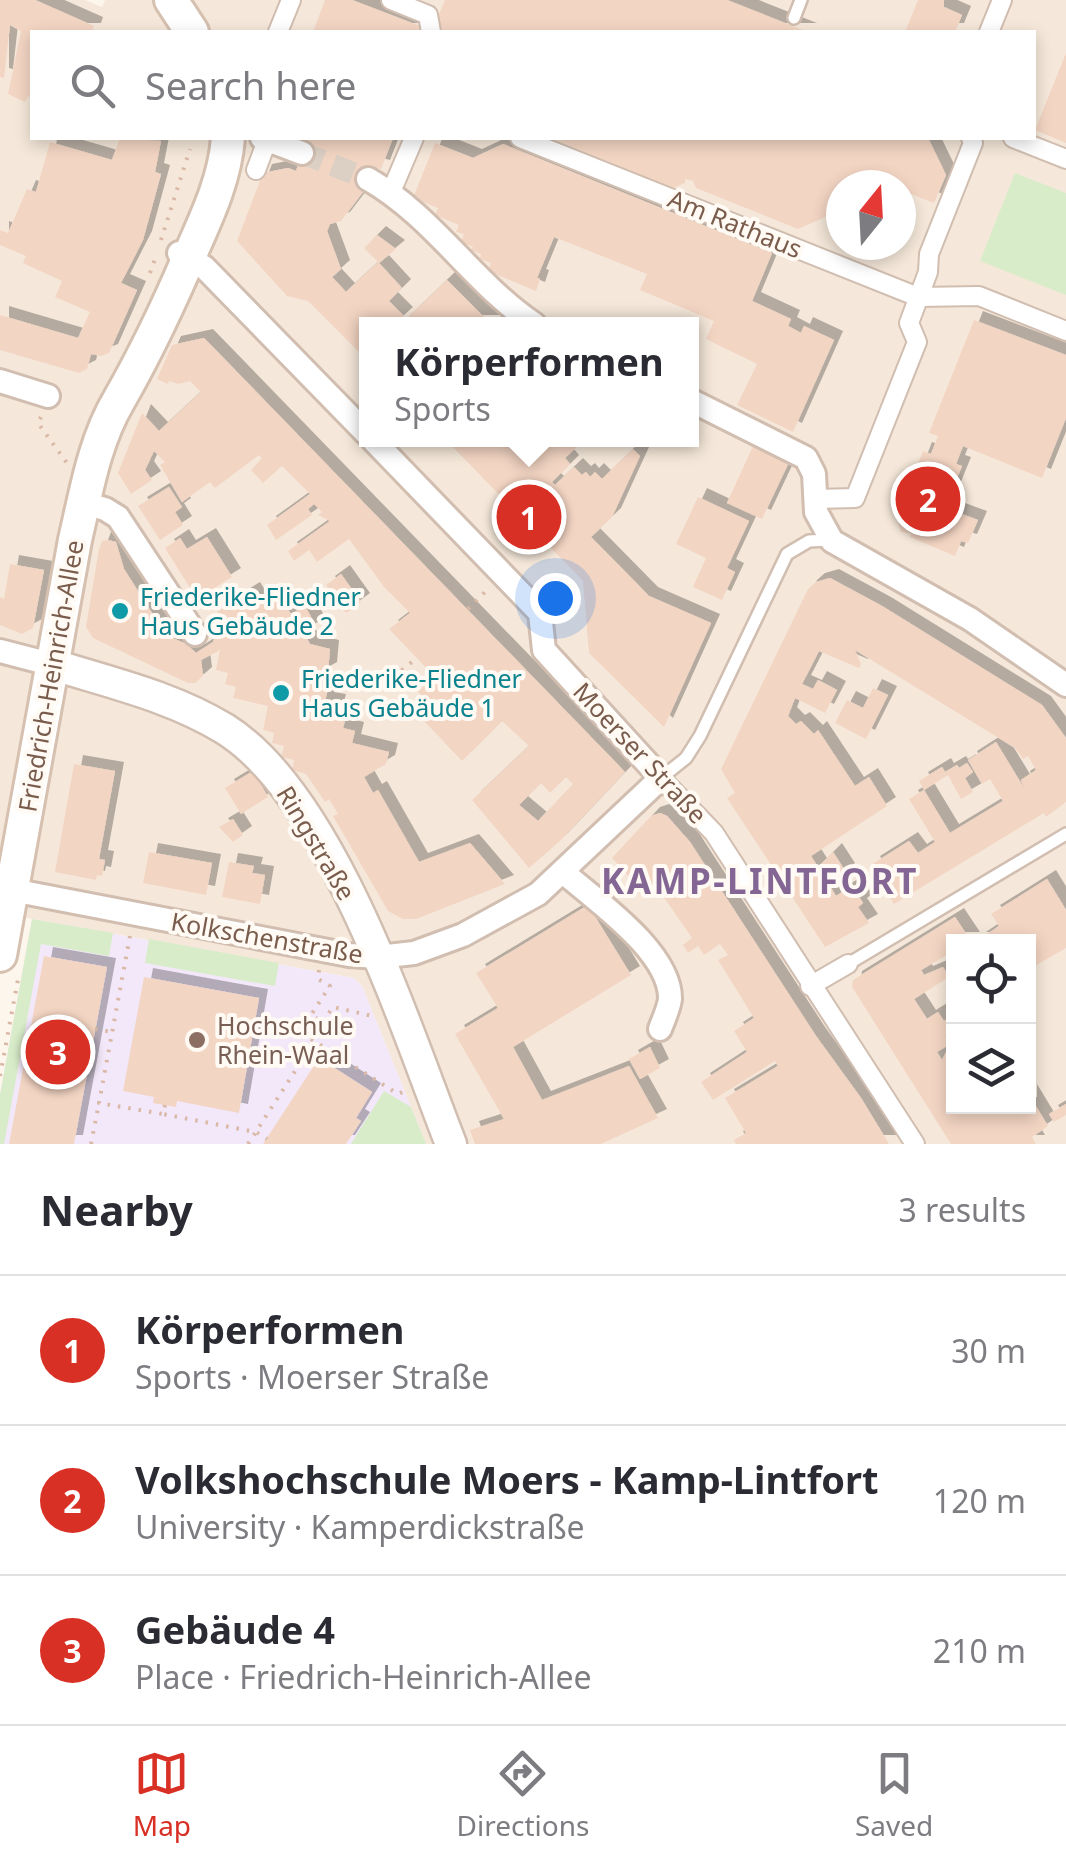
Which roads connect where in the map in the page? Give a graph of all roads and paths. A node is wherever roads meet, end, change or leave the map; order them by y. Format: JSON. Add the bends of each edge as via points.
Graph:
{"nodes":[{"id":1,"x":171,"y":0,"type":"edge"},
{"id":2,"x":185,"y":0,"type":"edge"},
{"id":3,"x":291,"y":0,"type":"edge"},
{"id":4,"x":391,"y":0,"type":"edge"},
{"id":5,"x":801,"y":0,"type":"edge"},
{"id":6,"x":1002,"y":0,"type":"edge"},
{"id":7,"x":794,"y":18,"type":"dead end"},
{"id":8,"x":191,"y":30,"type":"edge"},
{"id":9,"x":204,"y":30,"type":"edge"},
{"id":10,"x":279,"y":30,"type":"edge"},
{"id":11,"x":431,"y":30,"type":"edge"},
{"id":12,"x":990,"y":30,"type":"edge"},
{"id":13,"x":217,"y":140,"type":"edge"},
{"id":14,"x":228,"y":140,"type":"edge"},
{"id":15,"x":265,"y":140,"type":"edge"},
{"id":16,"x":270,"y":140,"type":"edge"},
{"id":17,"x":413,"y":140,"type":"edge"},
{"id":18,"x":525,"y":140,"type":"edge"},
{"id":19,"x":971,"y":140,"type":"edge"},
{"id":20,"x":1018,"y":140,"type":"edge"},
{"id":21,"x":302,"y":154,"type":"tunnel mouth"},
{"id":22,"x":1066,"y":159,"type":"edge"},
{"id":23,"x":256,"y":170,"type":"dead end"},
{"id":24,"x":368,"y":179,"type":"tunnel mouth"},
{"id":25,"x":390,"y":192,"type":"junction"},
{"id":26,"x":183,"y":254,"type":"junction"},
{"id":27,"x":918,"y":297,"type":"junction"},
{"id":28,"x":525,"y":317,"type":"edge"},
{"id":29,"x":1066,"y":331,"type":"edge"},
{"id":30,"x":0,"y":381,"type":"edge"},
{"id":31,"x":48,"y":396,"type":"joint"},
{"id":32,"x":699,"y":404,"type":"edge"},
{"id":33,"x":359,"y":426,"type":"edge"},
{"id":34,"x":380,"y":447,"type":"edge"},
{"id":35,"x":70,"y":467,"type":"dead end"},
{"id":36,"x":815,"y":499,"type":"junction"},
{"id":37,"x":83,"y":503,"type":"junction"},
{"id":38,"x":832,"y":541,"type":"junction"},
{"id":39,"x":503,"y":574,"type":"junction"},
{"id":40,"x":468,"y":609,"type":"dead end"},
{"id":41,"x":195,"y":634,"type":"dead end"},
{"id":42,"x":0,"y":651,"type":"edge"},
{"id":43,"x":417,"y":658,"type":"dead end"},
{"id":44,"x":54,"y":665,"type":"junction"},
{"id":45,"x":1066,"y":685,"type":"edge"},
{"id":46,"x":378,"y":690,"type":"dead end"},
{"id":47,"x":662,"y":778,"type":"junction"},
{"id":48,"x":1066,"y":834,"type":"edge"},
{"id":49,"x":563,"y":872,"type":"junction"},
{"id":50,"x":12,"y":890,"type":"junction"},
{"id":51,"x":324,"y":950,"type":"junction"},
{"id":52,"x":126,"y":957,"type":"dead end"},
{"id":53,"x":378,"y":957,"type":"junction"},
{"id":54,"x":10,"y":962,"type":"edge"},
{"id":55,"x":848,"y":964,"type":"joint"},
{"id":56,"x":810,"y":986,"type":"junction"},
{"id":57,"x":398,"y":1008,"type":"junction"},
{"id":58,"x":322,"y":1022,"type":"junction"},
{"id":59,"x":95,"y":1029,"type":"dead end"},
{"id":60,"x":660,"y":1030,"type":"dead end"},
{"id":61,"x":112,"y":1032,"type":"junction"},
{"id":62,"x":311,"y":1040,"type":"junction"},
{"id":63,"x":0,"y":1076,"type":"edge"},
{"id":64,"x":427,"y":1081,"type":"junction"},
{"id":65,"x":99,"y":1103,"type":"junction"},
{"id":66,"x":165,"y":1105,"type":"dead end"},
{"id":67,"x":163,"y":1114,"type":"junction"},
{"id":68,"x":256,"y":1132,"type":"junction"},
{"id":69,"x":267,"y":1139,"type":"dead end"},
{"id":70,"x":91,"y":1144,"type":"edge"},
{"id":71,"x":248,"y":1144,"type":"edge"},
{"id":72,"x":451,"y":1144,"type":"edge"},
{"id":73,"x":915,"y":1144,"type":"edge"}],
"edges":[{"from":1,"to":8,"type":"main road"},
{"from":2,"to":9,"type":"main road"},
{"from":3,"to":10,"type":"street"},
{"from":4,"to":11,"type":"street","via":[[428,15]]},
{"from":5,"to":7,"type":"lane"},
{"from":6,"to":12,"type":"street"},
{"from":13,"to":26,"type":"main road","name":"Friedrich-Heinrich-Allee"},
{"from":14,"to":26,"type":"main road","name":"Friedrich-Heinrich-Allee","via":[[222,176]]},
{"from":15,"to":23,"type":"street"},
{"from":16,"to":21,"type":"street"},
{"from":17,"to":25,"type":"street"},
{"from":18,"to":27,"type":"street","name":"Am Rathaus"},
{"from":19,"to":27,"type":"street"},
{"from":20,"to":22,"type":"street"},
{"from":24,"to":25,"type":"street"},
{"from":25,"to":28,"type":"street"},
{"from":26,"to":33,"type":"street"},
{"from":26,"to":37,"type":"main road","name":"Friedrich-Heinrich-Allee","via":[[142,362],[99,446]]},
{"from":27,"to":29,"type":"street","name":"Am Rathaus","via":[[979,296]]},
{"from":27,"to":36,"type":"street","via":[[909,323],[918,342],[856,498]]},
{"from":30,"to":31,"type":"street"},
{"from":31,"to":35,"type":"path","via":[[38,424]]},
{"from":32,"to":36,"type":"street","via":[[806,458]]},
{"from":34,"to":39,"type":"street","name":"Moerser Straße"},
{"from":36,"to":38,"type":"street"},
{"from":37,"to":41,"type":"street","via":[[118,518]]},
{"from":37,"to":44,"type":"main road","name":"Friedrich-Heinrich-Allee"},
{"from":38,"to":45,"type":"street","via":[[970,619]]},
{"from":38,"to":47,"type":"lane","via":[[808,541],[788,554],[696,744]]},
{"from":39,"to":40,"type":"path"},
{"from":39,"to":47,"type":"street","name":"Moerser Straße","via":[[540,613],[544,650]]},
{"from":42,"to":44,"type":"street"},
{"from":43,"to":46,"type":"path"},
{"from":44,"to":50,"type":"main road","name":"Friedrich-Heinrich-Allee"},
{"from":44,"to":53,"type":"street","name":"Ringstraße","via":[[174,702],[258,755],[304,813]]},
{"from":47,"to":49,"type":"street","name":"Kolkschenstraße"},
{"from":47,"to":56,"type":"street","name":"Moerser Straße","via":[[714,833]]},
{"from":48,"to":55,"type":"lane"},
{"from":49,"to":53,"type":"street","name":"Kolkschenstraße","via":[[538,894],[463,935],[414,953]]},
{"from":49,"to":60,"type":"street","via":[[647,947],[662,971],[670,999]]},
{"from":50,"to":51,"type":"street","name":"Kolkschenstraße"},
{"from":50,"to":54,"type":"main road","name":"Friedrich-Heinrich-Allee"},
{"from":51,"to":53,"type":"street","name":"Kolkschenstraße"},
{"from":51,"to":58,"type":"path","via":[[318,979],[330,986],[312,1015]]},
{"from":52,"to":61,"type":"path"},
{"from":53,"to":57,"type":"street","name":"Ringstraße"},
{"from":54,"to":63,"type":"path"},
{"from":55,"to":56,"type":"street"},
{"from":56,"to":73,"type":"street","name":"Moerser Straße"},
{"from":57,"to":58,"type":"path","via":[[376,1018],[333,1007]]},
{"from":57,"to":64,"type":"street","name":"Ringstraße"},
{"from":58,"to":62,"type":"path"},
{"from":59,"to":61,"type":"path"},
{"from":61,"to":65,"type":"path"},
{"from":62,"to":64,"type":"path","via":[[398,1094]]},
{"from":62,"to":68,"type":"path"},
{"from":64,"to":72,"type":"street","name":"Ringstraße"},
{"from":65,"to":67,"type":"path"},
{"from":65,"to":70,"type":"path"},
{"from":66,"to":67,"type":"path"},
{"from":67,"to":68,"type":"path"},
{"from":68,"to":69,"type":"path"},
{"from":68,"to":71,"type":"path"}]}
